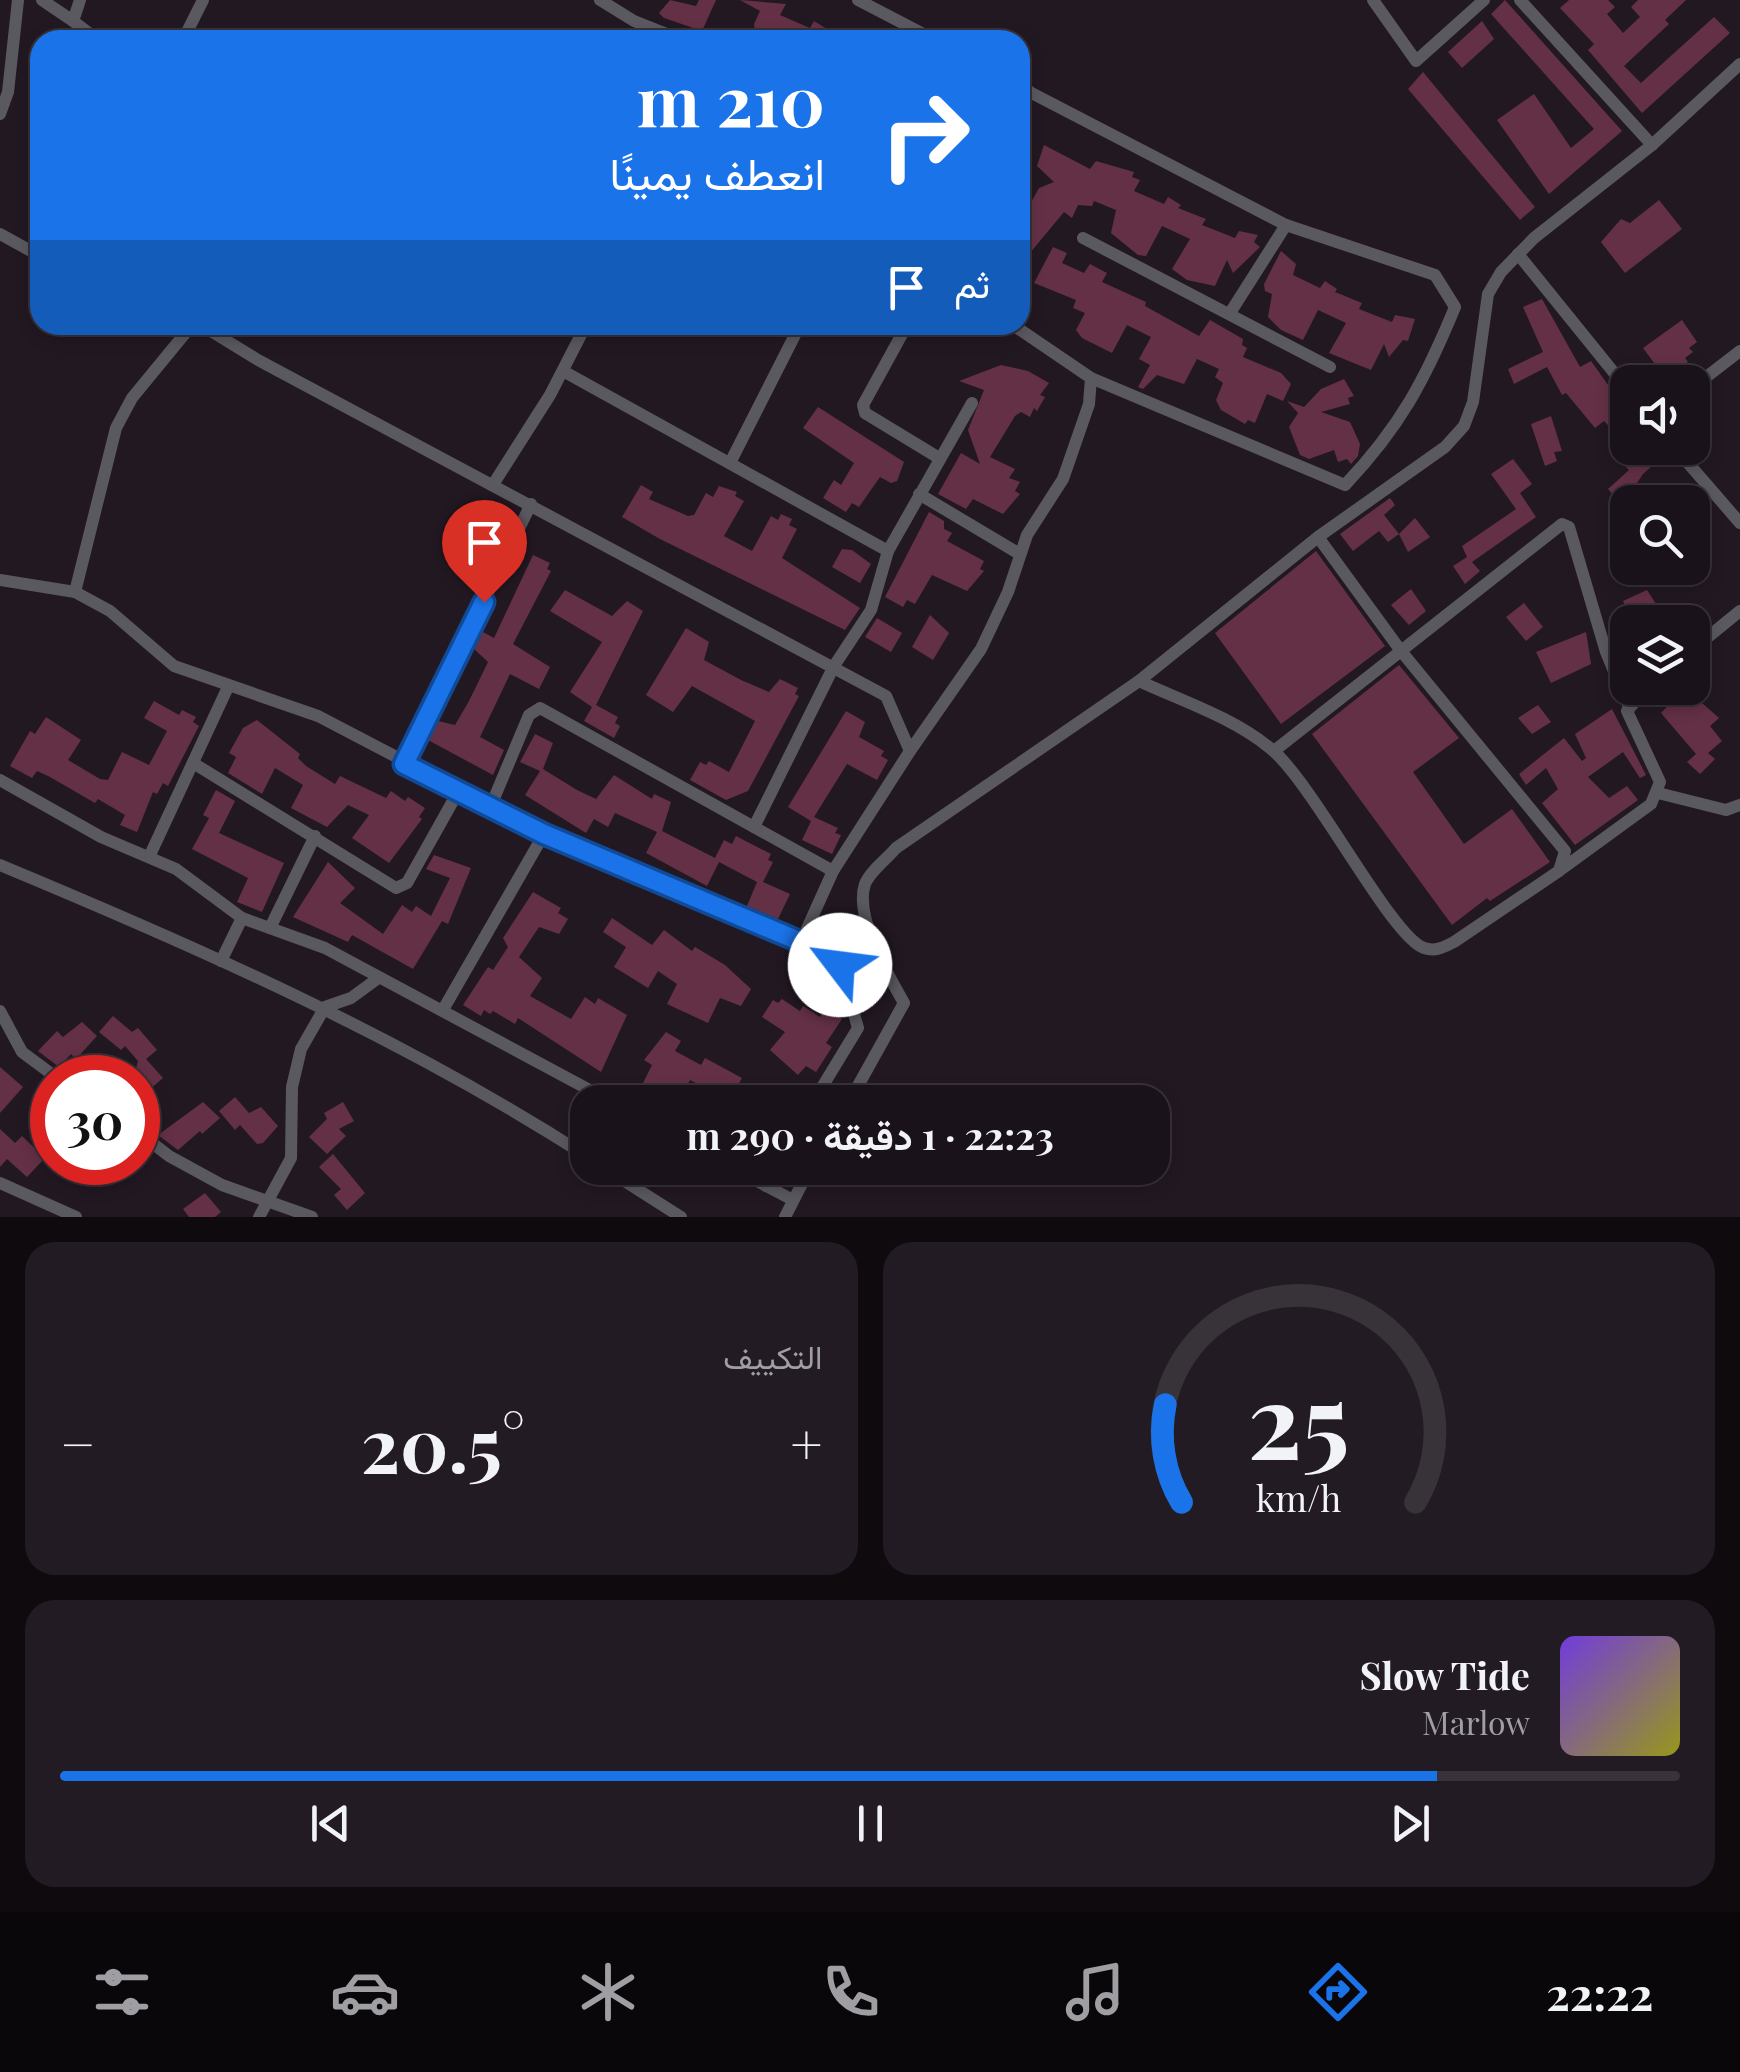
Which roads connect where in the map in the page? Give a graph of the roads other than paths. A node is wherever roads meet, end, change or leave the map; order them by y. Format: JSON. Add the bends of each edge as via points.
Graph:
{"nodes":[{"id":1,"x":18,"y":0,"type":"edge"},
{"id":2,"x":42,"y":0,"type":"edge"},
{"id":3,"x":80,"y":0,"type":"edge"},
{"id":4,"x":202,"y":0,"type":"edge"},
{"id":5,"x":600,"y":0,"type":"edge"},
{"id":6,"x":858,"y":0,"type":"edge"},
{"id":7,"x":1373,"y":0,"type":"edge"},
{"id":8,"x":1484,"y":0,"type":"edge"},
{"id":9,"x":1520,"y":0,"type":"edge"},
{"id":10,"x":73,"y":20,"type":"junction"},
{"id":11,"x":86,"y":30,"type":"edge"},
{"id":12,"x":187,"y":30,"type":"edge"},
{"id":13,"x":657,"y":30,"type":"edge"},
{"id":14,"x":916,"y":30,"type":"edge"},
{"id":15,"x":1740,"y":64,"type":"edge"},
{"id":16,"x":1030,"y":92,"type":"edge"},
{"id":17,"x":0,"y":114,"type":"edge"},
{"id":18,"x":1652,"y":145,"type":"junction"},
{"id":19,"x":1286,"y":225,"type":"junction"},
{"id":20,"x":0,"y":234,"type":"edge"},
{"id":21,"x":1083,"y":238,"type":"dead end"},
{"id":22,"x":30,"y":250,"type":"edge"},
{"id":23,"x":1518,"y":254,"type":"junction"},
{"id":24,"x":1230,"y":313,"type":"junction"},
{"id":25,"x":184,"y":335,"type":"edge"},
{"id":26,"x":217,"y":335,"type":"edge"},
{"id":27,"x":581,"y":335,"type":"edge"},
{"id":28,"x":795,"y":335,"type":"edge"},
{"id":29,"x":901,"y":335,"type":"edge"},
{"id":30,"x":1028,"y":335,"type":"edge"},
{"id":31,"x":1740,"y":350,"type":"edge"},
{"id":32,"x":1330,"y":367,"type":"dead end"},
{"id":33,"x":1610,"y":368,"type":"edge"},
{"id":34,"x":563,"y":372,"type":"junction"},
{"id":35,"x":1710,"y":374,"type":"edge"},
{"id":36,"x":1091,"y":378,"type":"junction"},
{"id":37,"x":972,"y":403,"type":"dead end"},
{"id":38,"x":940,"y":458,"type":"junction"},
{"id":39,"x":730,"y":461,"type":"junction"},
{"id":40,"x":1690,"y":465,"type":"edge"},
{"id":41,"x":494,"y":483,"type":"junction"},
{"id":42,"x":919,"y":494,"type":"junction"},
{"id":43,"x":531,"y":504,"type":"junction"},
{"id":44,"x":1740,"y":523,"type":"edge"},
{"id":45,"x":1318,"y":536,"type":"junction"},
{"id":46,"x":888,"y":551,"type":"junction"},
{"id":47,"x":1018,"y":554,"type":"junction"},
{"id":48,"x":0,"y":580,"type":"edge"},
{"id":49,"x":74,"y":592,"type":"junction"},
{"id":50,"x":1740,"y":611,"type":"edge"},
{"id":51,"x":1710,"y":635,"type":"edge"},
{"id":52,"x":1401,"y":651,"type":"junction"},
{"id":53,"x":1610,"y":662,"type":"edge"},
{"id":54,"x":834,"y":666,"type":"junction"},
{"id":55,"x":1139,"y":681,"type":"junction"},
{"id":56,"x":228,"y":687,"type":"junction"},
{"id":57,"x":1628,"y":705,"type":"edge"},
{"id":58,"x":910,"y":751,"type":"junction"},
{"id":59,"x":1274,"y":751,"type":"junction"},
{"id":60,"x":192,"y":763,"type":"junction"},
{"id":61,"x":404,"y":764,"type":"junction"},
{"id":62,"x":0,"y":780,"type":"edge"},
{"id":63,"x":458,"y":792,"type":"junction"},
{"id":64,"x":1658,"y":792,"type":"junction"},
{"id":65,"x":1740,"y":806,"type":"edge"},
{"id":66,"x":490,"y":808,"type":"junction"},
{"id":67,"x":754,"y":827,"type":"junction"},
{"id":68,"x":544,"y":834,"type":"junction"},
{"id":69,"x":315,"y":836,"type":"junction"},
{"id":70,"x":150,"y":855,"type":"junction"},
{"id":71,"x":0,"y":864,"type":"edge"},
{"id":72,"x":833,"y":871,"type":"junction"},
{"id":73,"x":1559,"y":872,"type":"junction"},
{"id":74,"x":242,"y":918,"type":"junction"},
{"id":75,"x":270,"y":928,"type":"junction"},
{"id":76,"x":801,"y":942,"type":"junction"},
{"id":77,"x":221,"y":960,"type":"junction"},
{"id":78,"x":378,"y":979,"type":"junction"},
{"id":79,"x":325,"y":1008,"type":"junction"},
{"id":80,"x":444,"y":1008,"type":"junction"},
{"id":81,"x":0,"y":1012,"type":"edge"},
{"id":82,"x":30,"y":1058,"type":"edge"},
{"id":83,"x":582,"y":1085,"type":"edge"},
{"id":84,"x":823,"y":1085,"type":"edge"},
{"id":85,"x":858,"y":1085,"type":"edge"},
{"id":86,"x":570,"y":1145,"type":"edge"},
{"id":87,"x":160,"y":1148,"type":"edge"},
{"id":88,"x":0,"y":1182,"type":"edge"},
{"id":89,"x":631,"y":1185,"type":"edge"},
{"id":90,"x":801,"y":1185,"type":"edge"},
{"id":91,"x":766,"y":1186,"type":"edge"},
{"id":92,"x":793,"y":1200,"type":"junction"},
{"id":93,"x":269,"y":1204,"type":"junction"},
{"id":94,"x":76,"y":1217,"type":"edge"},
{"id":95,"x":259,"y":1217,"type":"edge"},
{"id":96,"x":312,"y":1217,"type":"edge"},
{"id":97,"x":681,"y":1217,"type":"edge"},
{"id":98,"x":786,"y":1217,"type":"edge"}],
"edges":[{"from":1,"to":17,"type":"street"},
{"from":2,"to":10,"type":"street"},
{"from":3,"to":10,"type":"street"},
{"from":4,"to":12,"type":"street"},
{"from":5,"to":13,"type":"street"},
{"from":6,"to":14,"type":"street"},
{"from":7,"to":8,"type":"street","via":[[1416,60]]},
{"from":9,"to":18,"type":"street"},
{"from":10,"to":11,"type":"street"},
{"from":15,"to":18,"type":"street"},
{"from":16,"to":19,"type":"street"},
{"from":18,"to":23,"type":"street"},
{"from":19,"to":24,"type":"street"},
{"from":19,"to":36,"type":"street","via":[[1436,275],[1456,307],[1429,371],[1388,439],[1345,485]]},
{"from":20,"to":22,"type":"street"},
{"from":21,"to":24,"type":"street"},
{"from":23,"to":33,"type":"street"},
{"from":23,"to":45,"type":"street","via":[[1488,294],[1484,344],[1464,426],[1445,447]]},
{"from":24,"to":32,"type":"street"},
{"from":25,"to":49,"type":"street","via":[[116,428]]},
{"from":26,"to":41,"type":"street"},
{"from":27,"to":34,"type":"street"},
{"from":28,"to":39,"type":"street"},
{"from":29,"to":38,"type":"street","via":[[862,405]]},
{"from":30,"to":36,"type":"street"},
{"from":31,"to":35,"type":"street"},
{"from":34,"to":39,"type":"street"},
{"from":34,"to":41,"type":"street"},
{"from":36,"to":47,"type":"street","via":[[1089,404],[1063,479]]},
{"from":37,"to":38,"type":"street"},
{"from":38,"to":42,"type":"street"},
{"from":39,"to":46,"type":"street"},
{"from":40,"to":44,"type":"street"},
{"from":41,"to":43,"type":"street"},
{"from":42,"to":46,"type":"street"},
{"from":42,"to":47,"type":"street"},
{"from":43,"to":54,"type":"street"},
{"from":43,"to":61,"type":"street"},
{"from":45,"to":52,"type":"street"},
{"from":45,"to":55,"type":"street"},
{"from":46,"to":54,"type":"street","via":[[872,610]]},
{"from":47,"to":58,"type":"street","via":[[980,649]]},
{"from":48,"to":49,"type":"street"},
{"from":49,"to":56,"type":"street","via":[[110,611],[174,666]]},
{"from":50,"to":51,"type":"street"},
{"from":52,"to":53,"type":"street","via":[[1565,524]]},
{"from":52,"to":59,"type":"street"},
{"from":52,"to":73,"type":"street","via":[[1565,851]]},
{"from":54,"to":58,"type":"street","via":[[886,696]]},
{"from":54,"to":67,"type":"street"},
{"from":55,"to":59,"type":"street","via":[[1218,716]]},
{"from":55,"to":85,"type":"street","via":[[896,848],[867,880],[864,910],[904,1003]]},
{"from":56,"to":60,"type":"street"},
{"from":56,"to":61,"type":"street","via":[[318,716]]},
{"from":57,"to":64,"type":"street","via":[[1660,782]]},
{"from":58,"to":72,"type":"street"},
{"from":59,"to":73,"type":"street","via":[[1402,934],[1422,948],[1454,942]]},
{"from":60,"to":69,"type":"street"},
{"from":60,"to":70,"type":"street"},
{"from":61,"to":63,"type":"street"},
{"from":62,"to":70,"type":"street","via":[[102,837]]},
{"from":63,"to":66,"type":"street"},
{"from":63,"to":69,"type":"street","via":[[400,889]]},
{"from":64,"to":65,"type":"street","via":[[1726,810]]},
{"from":64,"to":73,"type":"street"},
{"from":66,"to":67,"type":"street","via":[[529,715],[540,708]]},
{"from":66,"to":68,"type":"street"},
{"from":67,"to":72,"type":"street"},
{"from":68,"to":76,"type":"street"},
{"from":68,"to":80,"type":"street"},
{"from":69,"to":75,"type":"street"},
{"from":70,"to":74,"type":"street"},
{"from":71,"to":77,"type":"street"},
{"from":72,"to":76,"type":"street"},
{"from":74,"to":75,"type":"street"},
{"from":74,"to":77,"type":"street"},
{"from":75,"to":78,"type":"street","via":[[325,948]]},
{"from":76,"to":84,"type":"street","via":[[840,965],[858,1028]]},
{"from":77,"to":79,"type":"street"},
{"from":78,"to":79,"type":"street"},
{"from":78,"to":80,"type":"street"},
{"from":79,"to":86,"type":"street"},
{"from":79,"to":93,"type":"street","via":[[294,1068],[291,1158]]},
{"from":80,"to":83,"type":"street"},
{"from":81,"to":82,"type":"street"},
{"from":87,"to":93,"type":"street"},
{"from":88,"to":94,"type":"street"},
{"from":89,"to":97,"type":"street"},
{"from":90,"to":92,"type":"street"},
{"from":91,"to":92,"type":"street"},
{"from":92,"to":98,"type":"street"},
{"from":93,"to":95,"type":"street"},
{"from":93,"to":96,"type":"street"}]}
